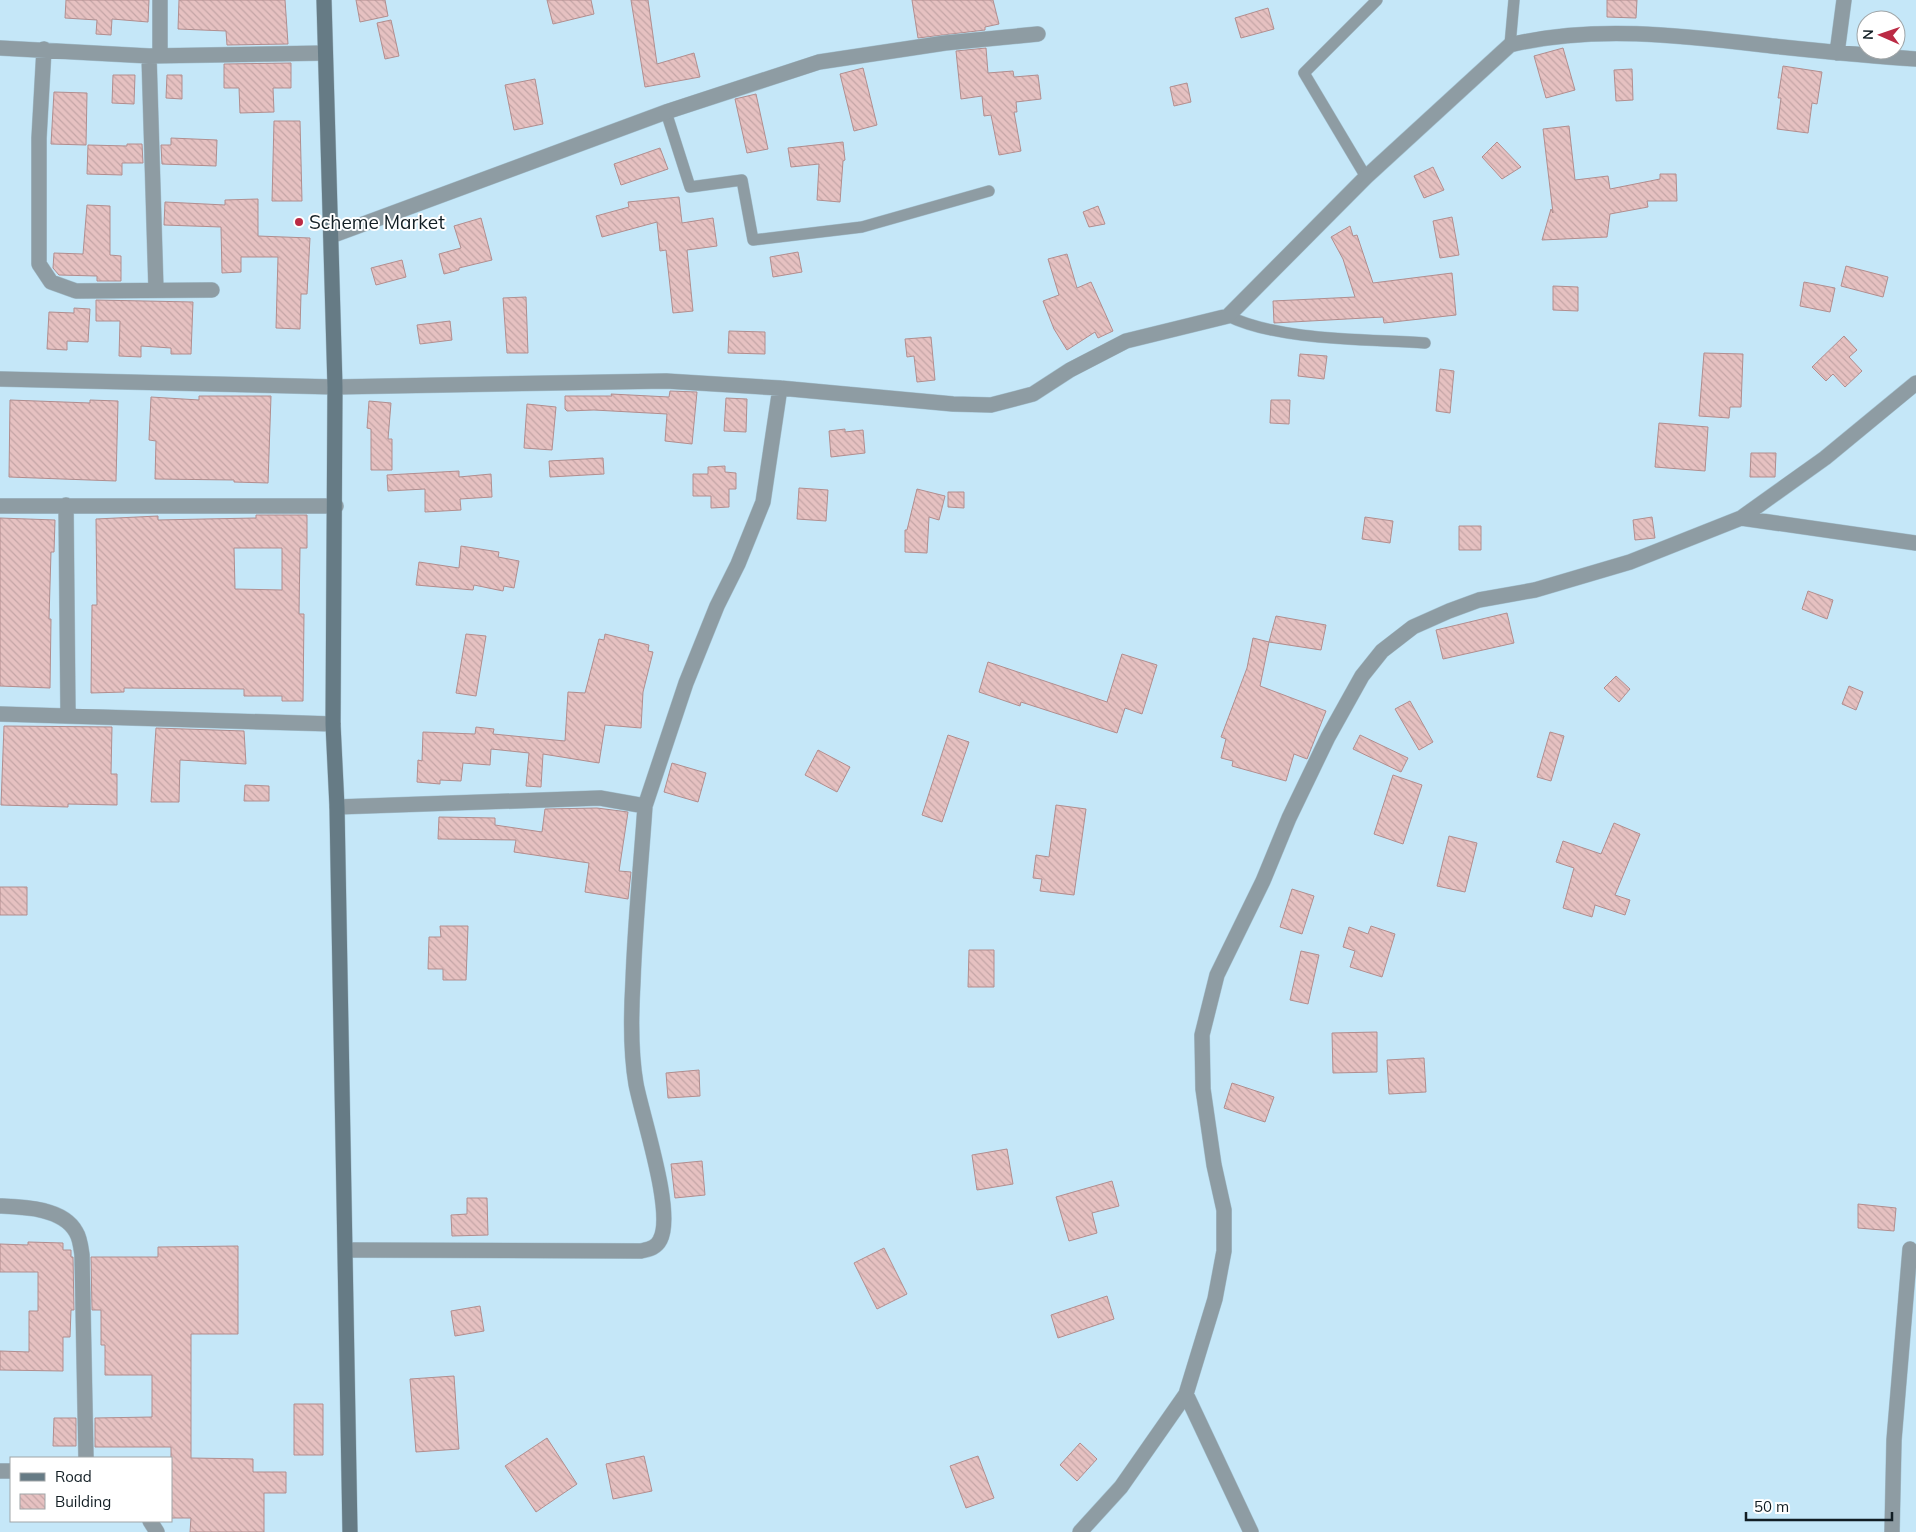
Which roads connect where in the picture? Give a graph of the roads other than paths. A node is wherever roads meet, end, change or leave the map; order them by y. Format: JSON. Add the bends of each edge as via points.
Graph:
{"nodes":[{"id":1,"x":160,"y":0,"type":"edge"},
{"id":2,"x":324,"y":0,"type":"edge"},
{"id":3,"x":1377,"y":0,"type":"edge"},
{"id":4,"x":1514,"y":0,"type":"edge"},
{"id":5,"x":1844,"y":0,"type":"edge"},
{"id":6,"x":1038,"y":34,"type":"dead end"},
{"id":7,"x":1510,"y":45,"type":"junction"},
{"id":8,"x":0,"y":48,"type":"edge"},
{"id":9,"x":44,"y":49,"type":"junction"},
{"id":10,"x":325,"y":53,"type":"junction"},
{"id":11,"x":1837,"y":53,"type":"junction"},
{"id":12,"x":154,"y":56,"type":"junction"},
{"id":13,"x":1916,"y":59,"type":"edge"},
{"id":14,"x":666,"y":112,"type":"junction"},
{"id":15,"x":1366,"y":177,"type":"junction"},
{"id":16,"x":989,"y":191,"type":"dead end"},
{"id":17,"x":330,"y":236,"type":"junction"},
{"id":18,"x":156,"y":290,"type":"junction"},
{"id":19,"x":212,"y":290,"type":"dead end"},
{"id":20,"x":1228,"y":316,"type":"junction"},
{"id":21,"x":1425,"y":343,"type":"dead end"},
{"id":22,"x":0,"y":379,"type":"edge"},
{"id":23,"x":1916,"y":383,"type":"edge"},
{"id":24,"x":335,"y":387,"type":"junction"},
{"id":25,"x":780,"y":388,"type":"junction"},
{"id":26,"x":0,"y":506,"type":"edge"},
{"id":27,"x":66,"y":506,"type":"junction"},
{"id":28,"x":336,"y":506,"type":"junction"},
{"id":29,"x":1741,"y":518,"type":"junction"},
{"id":30,"x":1916,"y":543,"type":"edge"},
{"id":31,"x":0,"y":714,"type":"edge"},
{"id":32,"x":68,"y":714,"type":"junction"},
{"id":33,"x":333,"y":724,"type":"junction"},
{"id":34,"x":645,"y":806,"type":"junction"},
{"id":35,"x":337,"y":807,"type":"junction"},
{"id":36,"x":0,"y":1206,"type":"edge"},
{"id":37,"x":1910,"y":1249,"type":"dead end"},
{"id":38,"x":346,"y":1250,"type":"junction"},
{"id":39,"x":1186,"y":1394,"type":"junction"},
{"id":40,"x":86,"y":1457,"type":"edge"},
{"id":41,"x":350,"y":1532,"type":"edge"},
{"id":42,"x":1080,"y":1532,"type":"edge"},
{"id":43,"x":1251,"y":1532,"type":"edge"},
{"id":44,"x":1892,"y":1532,"type":"edge"}],
"edges":[{"from":1,"to":12,"type":"street"},
{"from":2,"to":10,"type":"main road"},
{"from":3,"to":15,"type":"lane","via":[[1304,73]]},
{"from":4,"to":7,"type":"lane"},
{"from":5,"to":11,"type":"street"},
{"from":6,"to":14,"type":"street","via":[[945,43],[819,62]]},
{"from":7,"to":11,"type":"street","via":[[1541,37],[1664,33]]},
{"from":7,"to":15,"type":"street"},
{"from":8,"to":9,"type":"street"},
{"from":9,"to":12,"type":"street"},
{"from":9,"to":18,"type":"street","via":[[39,138],[39,264],[51,282],[76,291]]},
{"from":10,"to":12,"type":"street"},
{"from":10,"to":17,"type":"main road"},
{"from":11,"to":13,"type":"street"},
{"from":12,"to":18,"type":"street"},
{"from":14,"to":16,"type":"lane","via":[[690,187],[742,180],[754,240],[862,226]]},
{"from":14,"to":17,"type":"street"},
{"from":15,"to":20,"type":"street"},
{"from":17,"to":24,"type":"main road"},
{"from":18,"to":19,"type":"street"},
{"from":20,"to":21,"type":"lane","via":[[1244,324],[1290,334]]},
{"from":20,"to":25,"type":"street","via":[[1126,341],[1070,370],[1033,394],[991,405]]},
{"from":22,"to":24,"type":"street"},
{"from":23,"to":29,"type":"street","via":[[1825,458]]},
{"from":24,"to":25,"type":"street","via":[[666,381]]},
{"from":24,"to":28,"type":"main road"},
{"from":25,"to":34,"type":"street","via":[[763,502],[686,683]]},
{"from":26,"to":27,"type":"street"},
{"from":27,"to":28,"type":"street"},
{"from":27,"to":32,"type":"street"},
{"from":28,"to":33,"type":"main road"},
{"from":29,"to":30,"type":"street"},
{"from":29,"to":39,"type":"street","via":[[1630,562],[1535,590],[1479,600],[1449,611],[1406,633],[1382,651],[1362,676],[1289,818],[1263,881],[1217,975],[1202,1035],[1203,1089],[1224,1210],[1224,1251],[1215,1299]]},
{"from":31,"to":32,"type":"street"},
{"from":32,"to":33,"type":"street"},
{"from":33,"to":35,"type":"main road"},
{"from":34,"to":35,"type":"street","via":[[600,798]]},
{"from":34,"to":38,"type":"street","via":[[631,1042],[636,1082],[661,1188],[663,1223],[660,1241],[641,1252]]},
{"from":35,"to":38,"type":"main road"},
{"from":36,"to":40,"type":"street","via":[[26,1208],[63,1217],[76,1232],[82,1255]]},
{"from":37,"to":44,"type":"street","via":[[1894,1440]]},
{"from":38,"to":41,"type":"main road"},
{"from":39,"to":42,"type":"street","via":[[1121,1487]]},
{"from":39,"to":43,"type":"street"}]}
